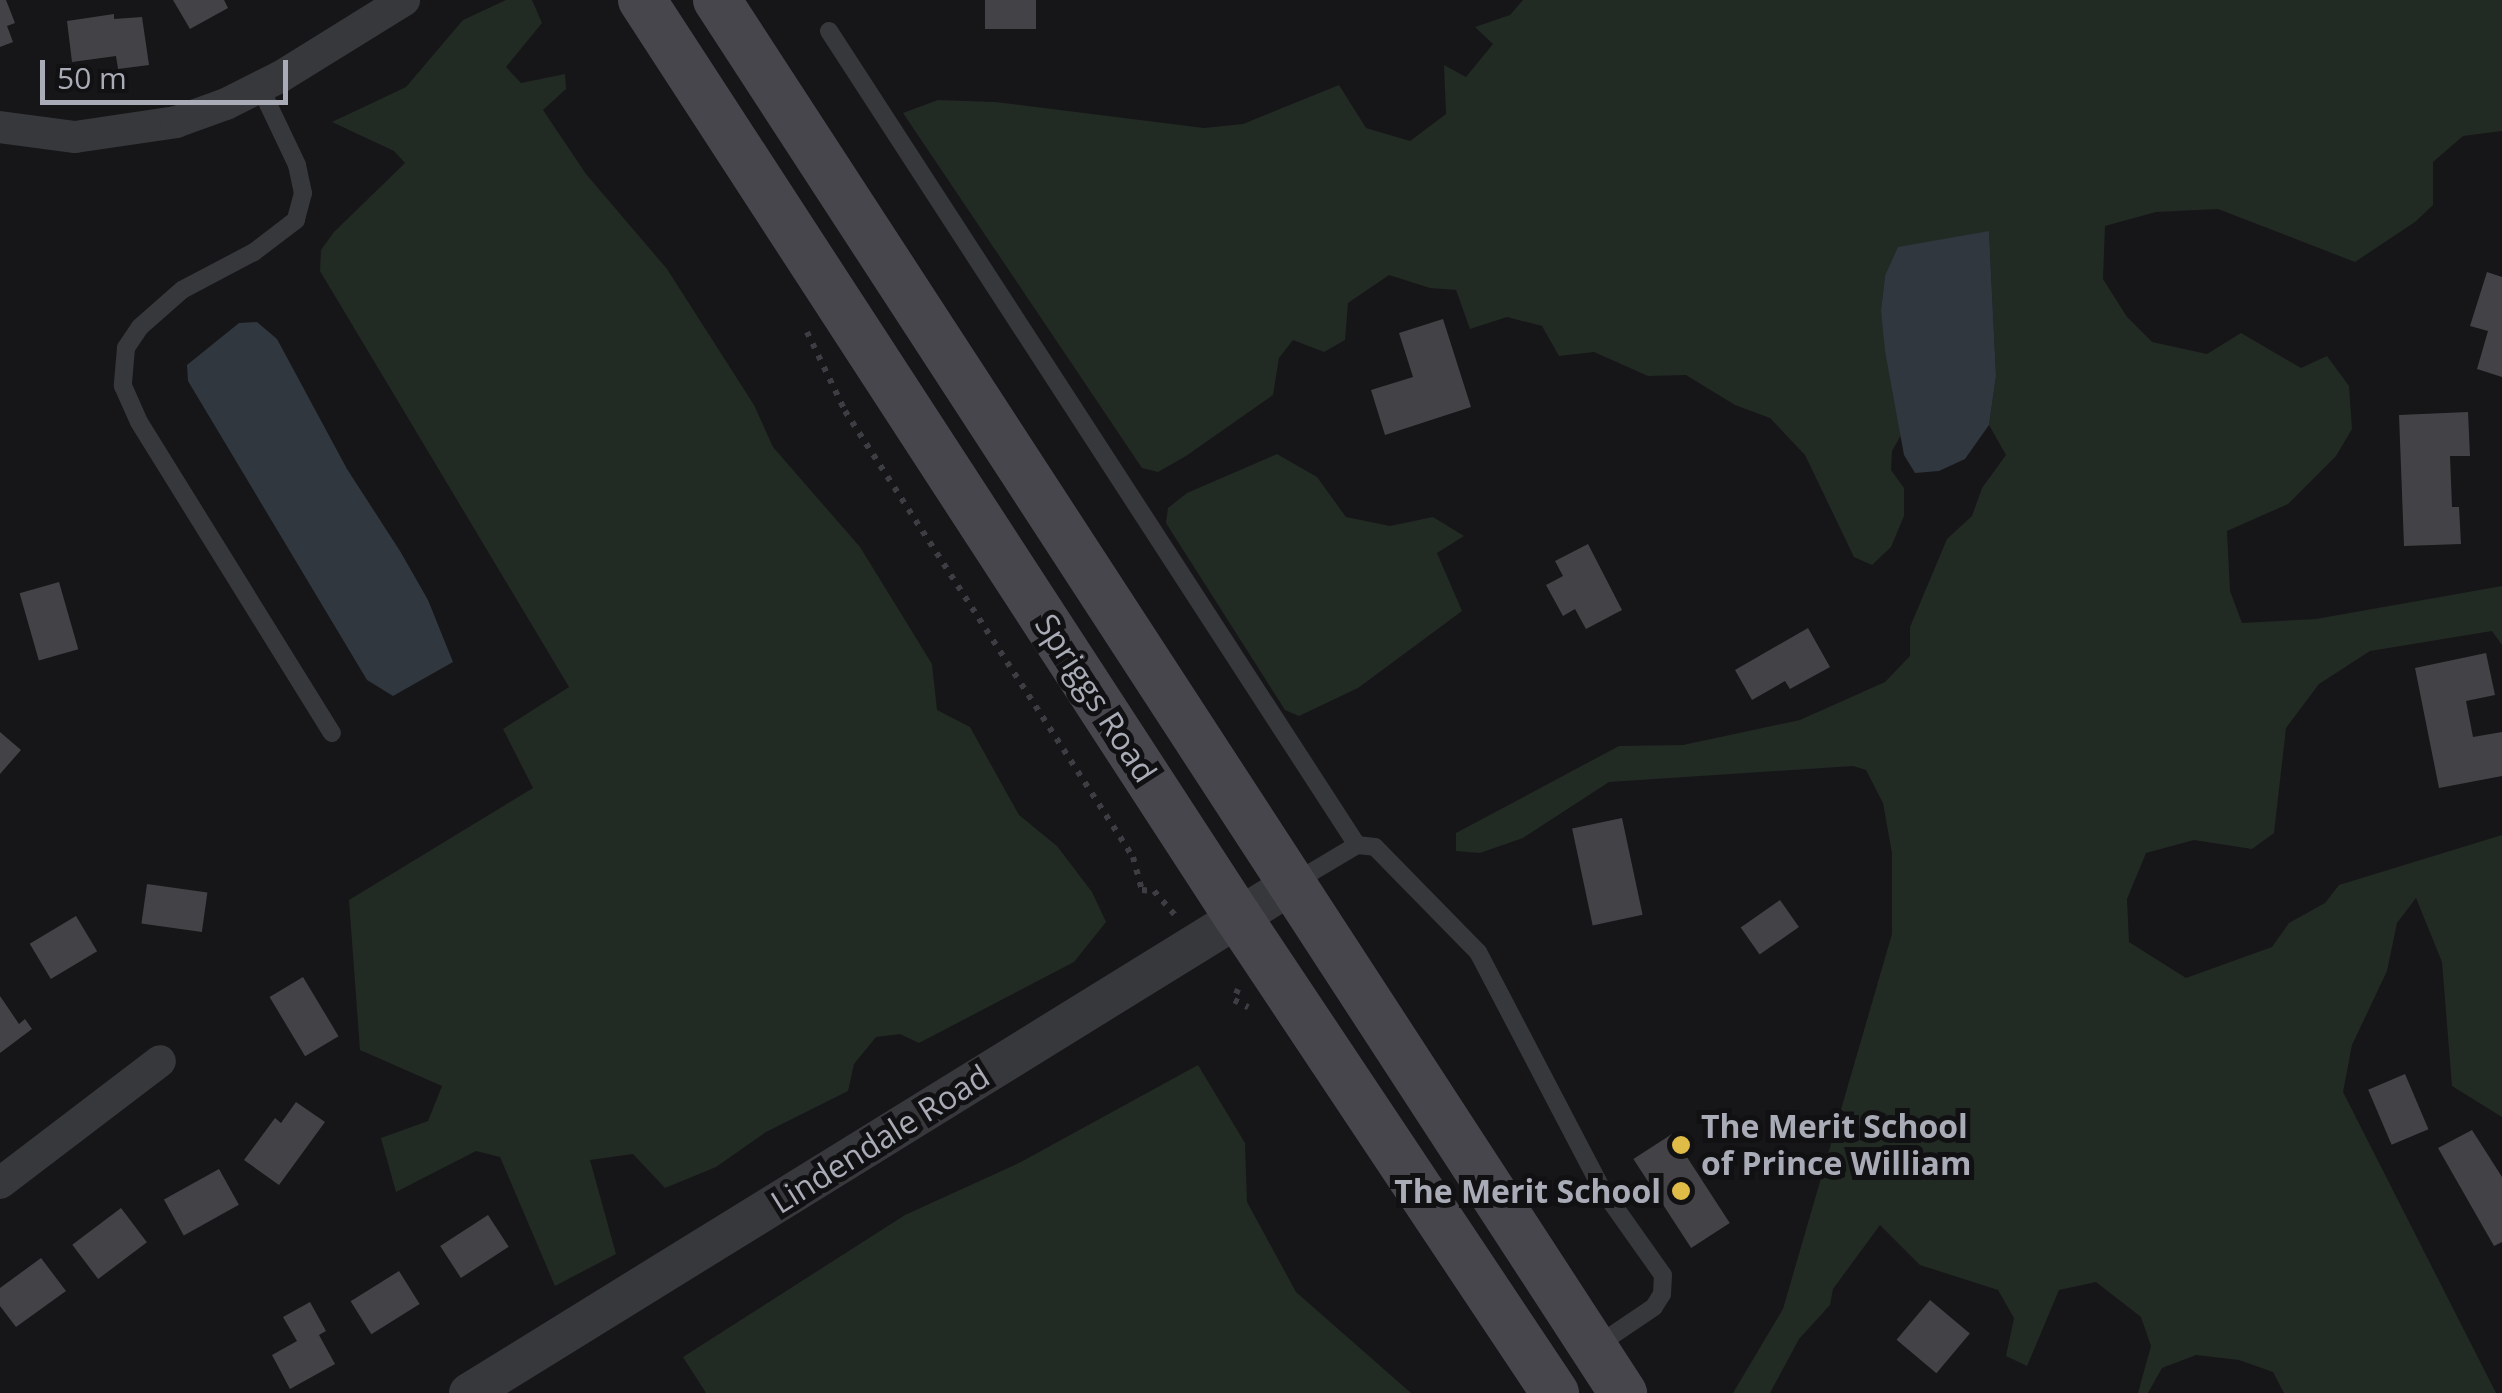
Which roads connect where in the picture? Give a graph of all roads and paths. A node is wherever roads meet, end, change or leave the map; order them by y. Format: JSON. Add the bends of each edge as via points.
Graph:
{"nodes":[{"id":1,"x":404,"y":0,"type":"edge"},
{"id":2,"x":642,"y":0,"type":"edge"},
{"id":3,"x":717,"y":0,"type":"edge"},
{"id":4,"x":830,"y":31,"type":"dead end"},
{"id":5,"x":260,"y":87,"type":"junction"},
{"id":6,"x":0,"y":128,"type":"edge"},
{"id":7,"x":806,"y":330,"type":"dead end"},
{"id":8,"x":332,"y":733,"type":"dead end"},
{"id":9,"x":1357,"y":845,"type":"junction"},
{"id":10,"x":1291,"y":885,"type":"junction"},
{"id":11,"x":1154,"y":890,"type":"dead end"},
{"id":12,"x":1238,"y":917,"type":"junction"},
{"id":13,"x":160,"y":1061,"type":"dead end"},
{"id":14,"x":0,"y":1184,"type":"edge"},
{"id":15,"x":1593,"y":1348,"type":"junction"},
{"id":16,"x":469,"y":1393,"type":"edge"},
{"id":17,"x":1555,"y":1393,"type":"edge"},
{"id":18,"x":1623,"y":1393,"type":"edge"}],
"edges":[{"from":1,"to":5,"type":"street"},
{"from":2,"to":12,"type":"main road","name":"Spriggs Road"},
{"from":3,"to":10,"type":"main road","name":"Spriggs Road"},
{"from":4,"to":9,"type":"lane"},
{"from":5,"to":6,"type":"street","via":[[176,122],[116,134],[75,137]]},
{"from":5,"to":8,"type":"lane","via":[[298,165],[303,194],[296,220],[164,304],[126,348],[123,386]]},
{"from":7,"to":11,"type":"path","via":[[845,412],[1133,857],[1142,890]]},
{"from":9,"to":10,"type":"lane"},
{"from":9,"to":15,"type":"lane","via":[[1375,847],[1478,952],[1602,1188],[1663,1276],[1654,1307]]},
{"from":10,"to":12,"type":"street","name":"Lindendale Road"},
{"from":10,"to":15,"type":"main road","name":"Spriggs Road"},
{"from":12,"to":16,"type":"street","name":"Lindendale Road"},
{"from":12,"to":17,"type":"main road","name":"Spriggs Road"},
{"from":13,"to":14,"type":"street"},
{"from":15,"to":18,"type":"main road","name":"Spriggs Road"}]}
